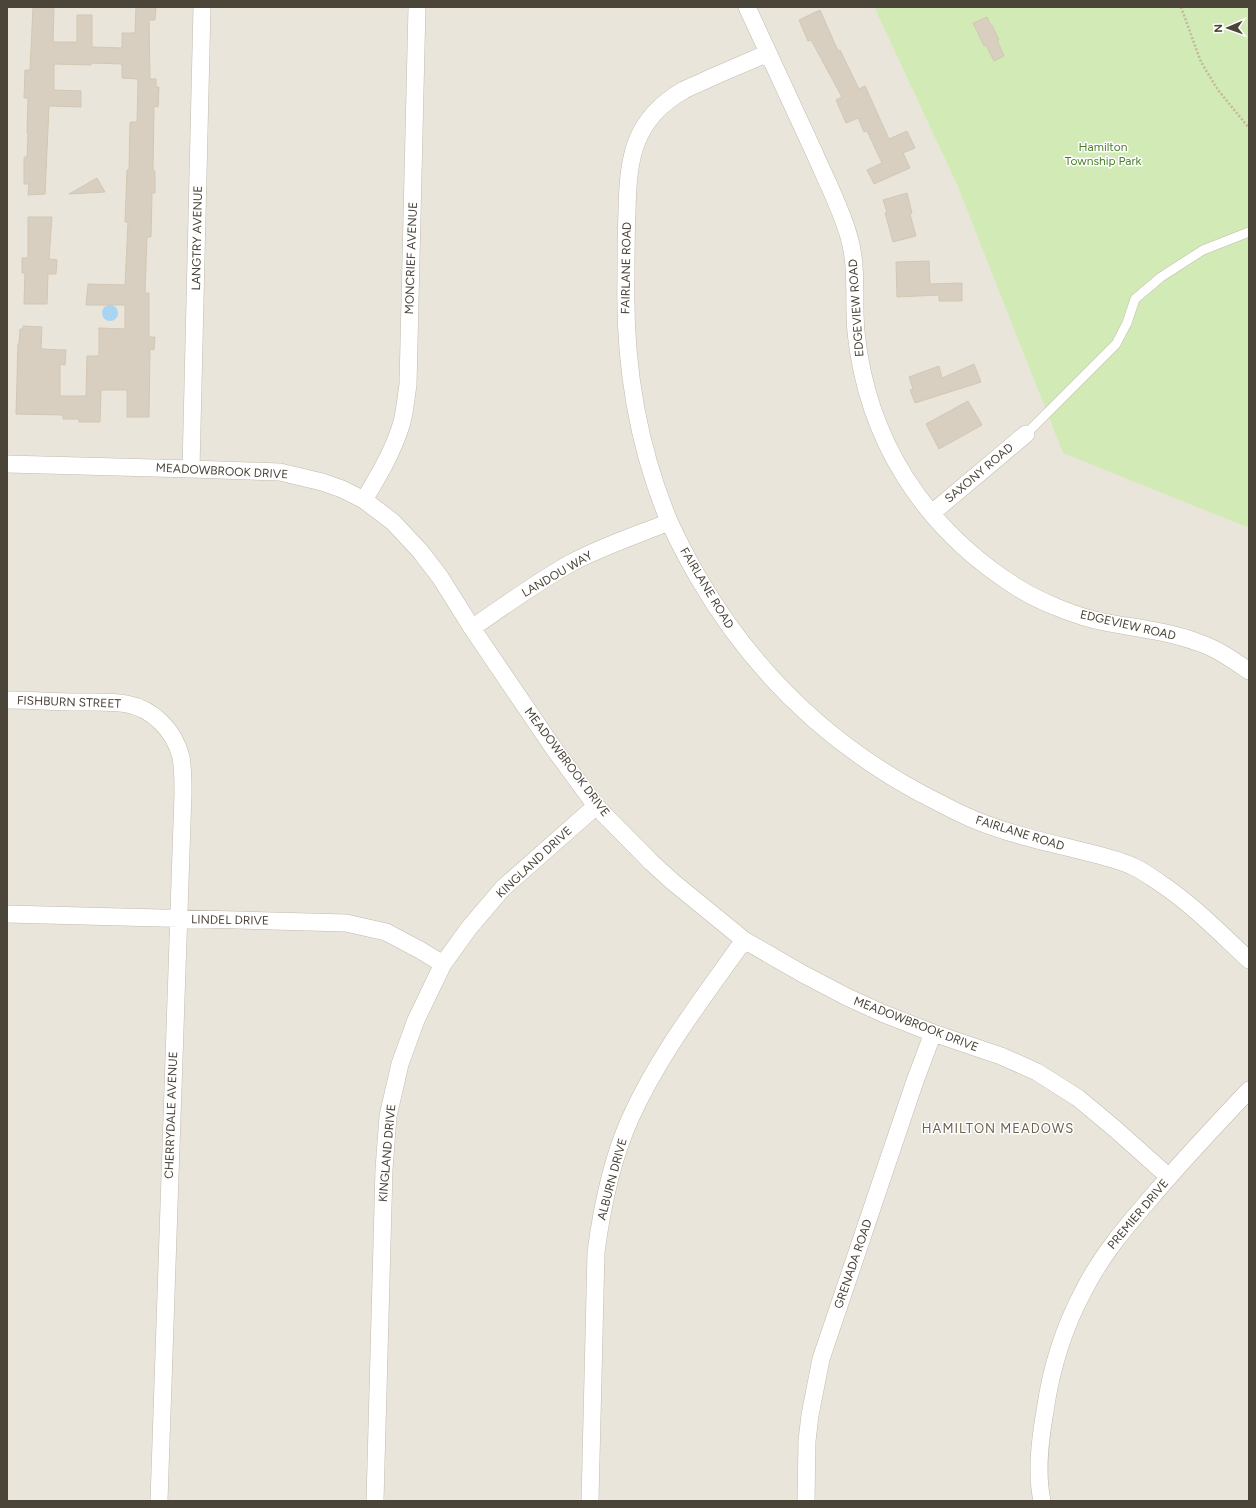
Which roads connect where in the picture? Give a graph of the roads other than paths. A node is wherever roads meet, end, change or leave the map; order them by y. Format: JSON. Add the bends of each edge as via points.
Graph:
{"nodes":[{"id":1,"x":202,"y":7,"type":"edge"},
{"id":2,"x":417,"y":7,"type":"edge"},
{"id":3,"x":747,"y":7,"type":"edge"},
{"id":4,"x":768,"y":53,"type":"junction"},
{"id":5,"x":1249,"y":232,"type":"edge"},
{"id":6,"x":1026,"y":434,"type":"joint"},
{"id":7,"x":7,"y":464,"type":"edge"},
{"id":8,"x":190,"y":468,"type":"junction"},
{"id":9,"x":364,"y":500,"type":"junction"},
{"id":10,"x":932,"y":513,"type":"junction"},
{"id":11,"x":670,"y":522,"type":"junction"},
{"id":12,"x":472,"y":628,"type":"junction"},
{"id":13,"x":1249,"y":671,"type":"edge"},
{"id":14,"x":7,"y":700,"type":"edge"},
{"id":15,"x":170,"y":732,"type":"joint"},
{"id":16,"x":596,"y":806,"type":"junction"},
{"id":17,"x":7,"y":914,"type":"edge"},
{"id":18,"x":179,"y":919,"type":"junction"},
{"id":19,"x":744,"y":940,"type":"junction"},
{"id":20,"x":1249,"y":960,"type":"edge"},
{"id":21,"x":443,"y":964,"type":"junction"},
{"id":22,"x":933,"y":1033,"type":"junction"},
{"id":23,"x":1249,"y":1090,"type":"edge"},
{"id":24,"x":1169,"y":1177,"type":"junction"},
{"id":25,"x":159,"y":1501,"type":"edge"},
{"id":26,"x":375,"y":1501,"type":"edge"},
{"id":27,"x":590,"y":1501,"type":"edge"},
{"id":28,"x":806,"y":1501,"type":"edge"},
{"id":29,"x":1042,"y":1501,"type":"edge"}],
"edges":[{"from":1,"to":8,"type":"street","name":"LANGTRY AVENUE"},
{"from":2,"to":9,"type":"street","name":"MONCRIEF AVENUE","via":[[408,385],[394,446]]},
{"from":3,"to":4,"type":"street","name":"EDGEVIEW ROAD"},
{"from":4,"to":10,"type":"street","name":"EDGEVIEW ROAD","via":[[832,193],[850,239],[860,362],[882,436],[909,484]]},
{"from":4,"to":11,"type":"street","name":"FAIRLANE ROAD","via":[[685,89],[666,103],[643,128],[630,160],[627,189],[625,308],[630,378],[649,463]]},
{"from":5,"to":6,"type":"lane","via":[[1203,250],[1161,277],[1135,299],[1116,344]]},
{"from":6,"to":10,"type":"street","name":"SAXONY ROAD"},
{"from":7,"to":8,"type":"street","name":"MEADOWBROOK DRIVE"},
{"from":8,"to":9,"type":"street","name":"MEADOWBROOK DRIVE","via":[[280,472],[322,482]]},
{"from":9,"to":12,"type":"street","name":"MEADOWBROOK DRIVE","via":[[393,522],[420,551],[440,577]]},
{"from":10,"to":13,"type":"street","name":"EDGEVIEW ROAD","via":[[979,561],[1017,588],[1046,602],[1101,621],[1170,633],[1199,642],[1230,657]]},
{"from":11,"to":12,"type":"street","name":"LANDOU WAY","via":[[571,563]]},
{"from":11,"to":20,"type":"street","name":"FAIRLANE ROAD","via":[[714,605],[738,639],[792,699],[848,748],[900,782],[976,820],[1012,833],[1133,866],[1179,896]]},
{"from":12,"to":16,"type":"street","name":"MEADOWBROOK DRIVE"},
{"from":14,"to":15,"type":"street","name":"FISHBURN STREET","via":[[126,704],[156,717]]},
{"from":15,"to":18,"type":"street","name":"CHERRYDALE AVENUE","via":[[182,766]]},
{"from":16,"to":19,"type":"street","name":"MEADOWBROOK DRIVE","via":[[650,862]]},
{"from":16,"to":21,"type":"street","name":"KINGLAND DRIVE","via":[[503,888]]},
{"from":17,"to":18,"type":"street","name":"LINDEL DRIVE"},
{"from":18,"to":21,"type":"street","name":"LINDEL DRIVE","via":[[346,923],[386,932]]},
{"from":18,"to":25,"type":"street","name":"CHERRYDALE AVENUE"},
{"from":19,"to":22,"type":"street","name":"MEADOWBROOK DRIVE","via":[[847,997]]},
{"from":19,"to":27,"type":"street","name":"ALBURN DRIVE","via":[[676,1036],[646,1085],[616,1155],[600,1221],[596,1252]]},
{"from":21,"to":26,"type":"street","name":"KINGLAND DRIVE","via":[[416,1020],[400,1064],[388,1116],[384,1169]]},
{"from":22,"to":24,"type":"street","name":"MEADOWBROOK DRIVE","via":[[1001,1056],[1037,1072],[1078,1098]]},
{"from":22,"to":28,"type":"street","name":"GRENADA ROAD","via":[[821,1359],[807,1441]]},
{"from":23,"to":24,"type":"street","name":"PREMIER DRIVE"},
{"from":24,"to":29,"type":"street","name":"PREMIER DRIVE","via":[[1108,1250],[1084,1290],[1068,1324],[1059,1349],[1043,1420],[1039,1467]]}]}
